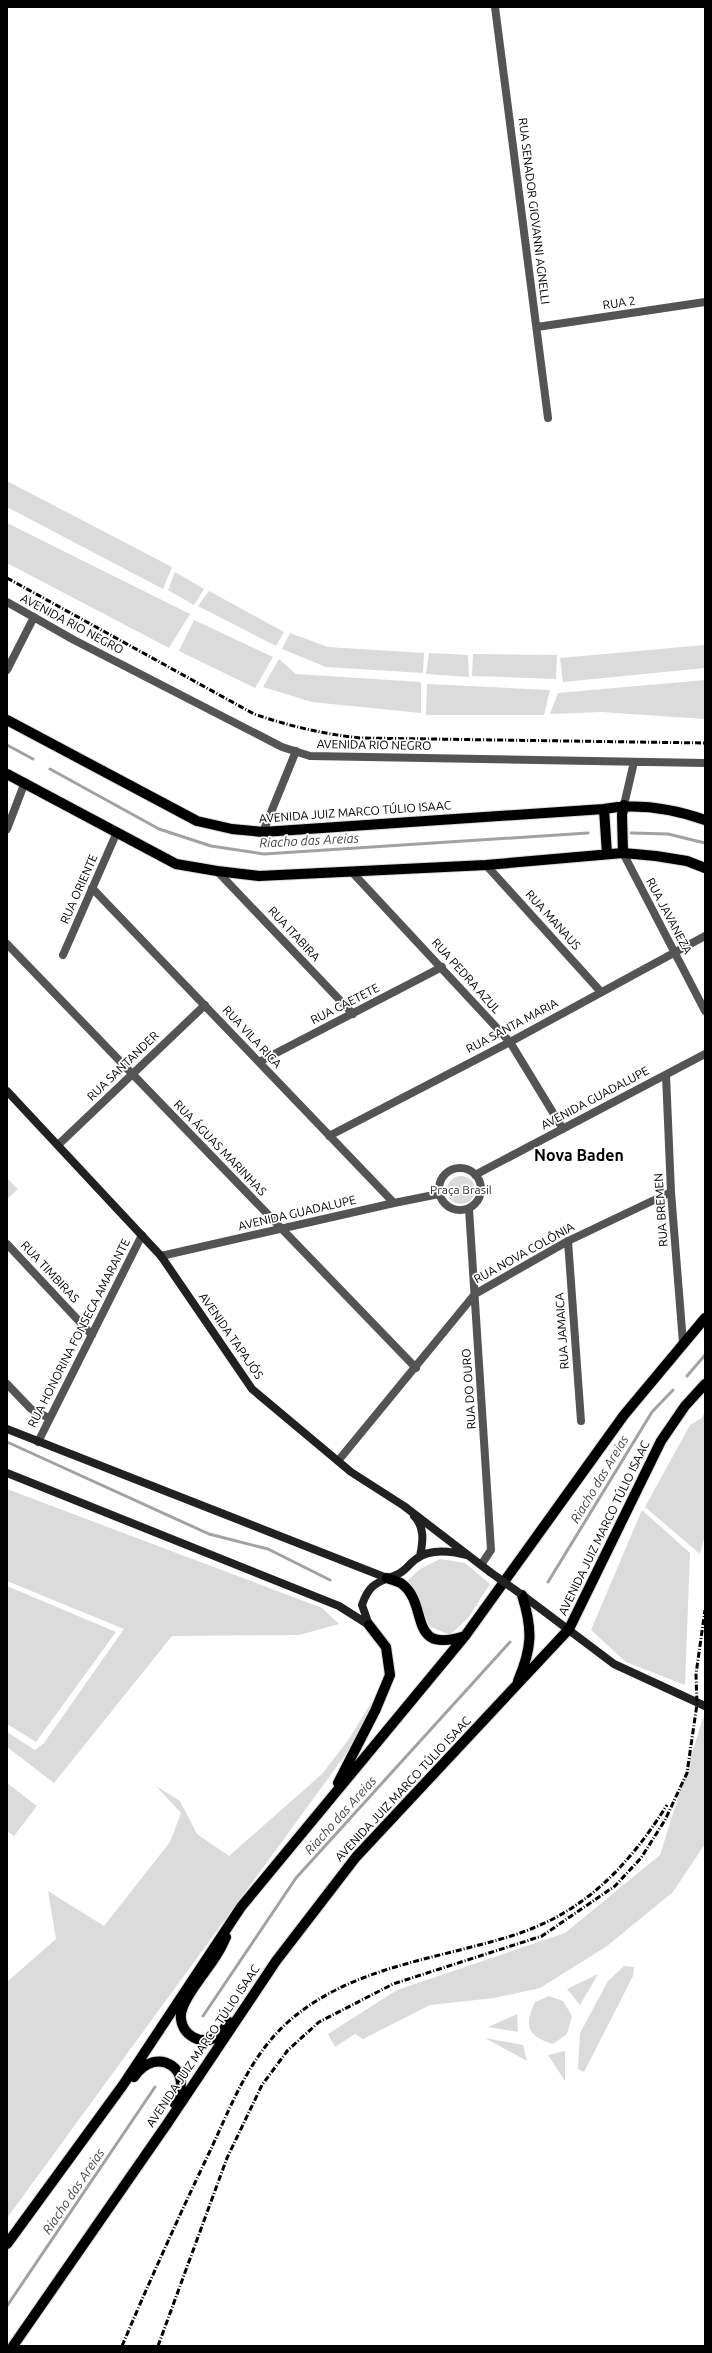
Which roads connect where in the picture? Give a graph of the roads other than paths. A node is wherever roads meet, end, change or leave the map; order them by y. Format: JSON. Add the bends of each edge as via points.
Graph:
{"nodes":[{"id":1,"x":495,"y":7,"type":"edge"},
{"id":2,"x":705,"y":302,"type":"edge"},
{"id":3,"x":537,"y":327,"type":"junction"},
{"id":4,"x":548,"y":418,"type":"dead end"},
{"id":5,"x":7,"y":602,"type":"edge"},
{"id":6,"x":34,"y":617,"type":"junction"},
{"id":7,"x":7,"y":670,"type":"edge"},
{"id":8,"x":7,"y":720,"type":"edge"},
{"id":9,"x":296,"y":751,"type":"junction"},
{"id":10,"x":634,"y":762,"type":"junction"},
{"id":11,"x":705,"y":763,"type":"edge"},
{"id":12,"x":7,"y":774,"type":"edge"},
{"id":13,"x":25,"y":782,"type":"junction"},
{"id":14,"x":624,"y":805,"type":"junction"},
{"id":15,"x":604,"y":809,"type":"junction"},
{"id":16,"x":705,"y":820,"type":"edge"},
{"id":17,"x":7,"y":829,"type":"edge"},
{"id":18,"x":117,"y":832,"type":"junction"},
{"id":19,"x":263,"y":832,"type":"junction"},
{"id":20,"x":623,"y":853,"type":"junction"},
{"id":21,"x":607,"y":854,"type":"junction"},
{"id":22,"x":486,"y":865,"type":"junction"},
{"id":23,"x":705,"y":868,"type":"edge"},
{"id":24,"x":217,"y":871,"type":"junction"},
{"id":25,"x":351,"y":871,"type":"junction"},
{"id":26,"x":92,"y":888,"type":"junction"},
{"id":27,"x":705,"y":936,"type":"edge"},
{"id":28,"x":7,"y":944,"type":"edge"},
{"id":29,"x":675,"y":952,"type":"junction"},
{"id":30,"x":63,"y":955,"type":"dead end"},
{"id":31,"x":442,"y":967,"type":"junction"},
{"id":32,"x":602,"y":992,"type":"junction"},
{"id":33,"x":205,"y":1005,"type":"junction"},
{"id":34,"x":705,"y":1011,"type":"edge"},
{"id":35,"x":353,"y":1014,"type":"junction"},
{"id":36,"x":510,"y":1042,"type":"junction"},
{"id":37,"x":705,"y":1054,"type":"edge"},
{"id":38,"x":259,"y":1062,"type":"junction"},
{"id":39,"x":132,"y":1073,"type":"junction"},
{"id":40,"x":666,"y":1075,"type":"junction"},
{"id":41,"x":7,"y":1091,"type":"edge"},
{"id":42,"x":563,"y":1129,"type":"junction"},
{"id":43,"x":329,"y":1136,"type":"junction"},
{"id":44,"x":58,"y":1145,"type":"junction"},
{"id":45,"x":475,"y":1175,"type":"junction"},
{"id":46,"x":670,"y":1192,"type":"junction"},
{"id":47,"x":439,"y":1194,"type":"junction"},
{"id":48,"x":394,"y":1203,"type":"junction"},
{"id":49,"x":469,"y":1209,"type":"junction"},
{"id":50,"x":281,"y":1229,"type":"junction"},
{"id":51,"x":142,"y":1235,"type":"junction"},
{"id":52,"x":568,"y":1241,"type":"junction"},
{"id":53,"x":7,"y":1244,"type":"edge"},
{"id":54,"x":161,"y":1256,"type":"junction"},
{"id":55,"x":475,"y":1294,"type":"junction"},
{"id":56,"x":705,"y":1318,"type":"edge"},
{"id":57,"x":92,"y":1335,"type":"junction"},
{"id":58,"x":683,"y":1343,"type":"junction"},
{"id":59,"x":416,"y":1368,"type":"junction"},
{"id":60,"x":7,"y":1384,"type":"edge"},
{"id":61,"x":705,"y":1384,"type":"edge"},
{"id":62,"x":49,"y":1418,"type":"junction"},
{"id":63,"x":581,"y":1420,"type":"dead end"},
{"id":64,"x":7,"y":1429,"type":"edge"},
{"id":65,"x":38,"y":1442,"type":"junction"},
{"id":66,"x":338,"y":1461,"type":"junction"},
{"id":67,"x":7,"y":1473,"type":"edge"},
{"id":68,"x":404,"y":1506,"type":"junction"},
{"id":69,"x":420,"y":1556,"type":"junction"},
{"id":70,"x":471,"y":1556,"type":"junction"},
{"id":71,"x":481,"y":1565,"type":"junction"},
{"id":72,"x":387,"y":1578,"type":"junction"},
{"id":73,"x":520,"y":1594,"type":"junction"},
{"id":74,"x":369,"y":1625,"type":"junction"},
{"id":75,"x":569,"y":1629,"type":"junction"},
{"id":76,"x":465,"y":1636,"type":"junction"},
{"id":77,"x":514,"y":1688,"type":"junction"},
{"id":78,"x":705,"y":1706,"type":"edge"},
{"id":79,"x":328,"y":1801,"type":"junction"},
{"id":80,"x":241,"y":1907,"type":"junction"},
{"id":81,"x":273,"y":1965,"type":"junction"},
{"id":82,"x":76,"y":2150,"type":"junction"},
{"id":83,"x":136,"y":2168,"type":"junction"},
{"id":84,"x":7,"y":2244,"type":"edge"},
{"id":85,"x":13,"y":2346,"type":"edge"}],
"edges":[{"from":1,"to":3,"type":"street","name":"RUA SENADOR GIOVANNI AGNELLI"},
{"from":2,"to":3,"type":"street","name":"RUA 2"},
{"from":3,"to":4,"type":"street","name":"RUA SENADOR GIOVANNI AGNELLI"},
{"from":5,"to":6,"type":"street","name":"AVENIDA RIO NEGRO"},
{"from":6,"to":7,"type":"street"},
{"from":6,"to":9,"type":"street","name":"AVENIDA RIO NEGRO","via":[[282,747]]},
{"from":8,"to":19,"type":"main road","name":"AVENIDA JUIZ MARCO TÚLIO ISAAC","via":[[197,821],[232,830]]},
{"from":9,"to":10,"type":"street","name":"AVENIDA RIO NEGRO","via":[[310,756]]},
{"from":9,"to":19,"type":"street"},
{"from":10,"to":11,"type":"street","name":"AVENIDA RIO NEGRO"},
{"from":10,"to":14,"type":"street"},
{"from":12,"to":13,"type":"main road"},
{"from":13,"to":17,"type":"street"},
{"from":13,"to":18,"type":"main road"},
{"from":14,"to":15,"type":"main road","name":"AVENIDA JUIZ MARCO TÚLIO ISAAC"},
{"from":14,"to":16,"type":"main road","name":"AVENIDA JUIZ MARCO TÚLIO ISAAC","via":[[662,809]]},
{"from":14,"to":20,"type":"main road"},
{"from":15,"to":19,"type":"main road","name":"AVENIDA JUIZ MARCO TÚLIO ISAAC"},
{"from":15,"to":21,"type":"main road"},
{"from":18,"to":24,"type":"main road","via":[[176,864]]},
{"from":18,"to":26,"type":"street","name":"RUA ORIENTE"},
{"from":20,"to":21,"type":"main road"},
{"from":20,"to":23,"type":"main road","via":[[679,860]]},
{"from":20,"to":29,"type":"street","name":"RUA JAVANEZA"},
{"from":21,"to":22,"type":"main road"},
{"from":22,"to":25,"type":"main road"},
{"from":22,"to":32,"type":"street","name":"RUA MANAUS"},
{"from":24,"to":25,"type":"main road","via":[[260,876]]},
{"from":24,"to":35,"type":"street","name":"RUA ITABIRA"},
{"from":25,"to":31,"type":"street","name":"RUA PEDRA AZUL"},
{"from":26,"to":30,"type":"street","name":"RUA ORIENTE"},
{"from":26,"to":33,"type":"street","name":"RUA VILA RICA"},
{"from":27,"to":29,"type":"street","name":"RUA SANTA MARIA"},
{"from":28,"to":39,"type":"street","name":"RUA ÁGUAS MARINHAS"},
{"from":29,"to":32,"type":"street","name":"RUA SANTA MARIA"},
{"from":29,"to":34,"type":"street","name":"RUA JAVANEZA"},
{"from":31,"to":35,"type":"street","name":"RUA CAETETE"},
{"from":31,"to":36,"type":"street","name":"RUA PEDRA AZUL"},
{"from":32,"to":36,"type":"street","name":"RUA SANTA MARIA"},
{"from":33,"to":38,"type":"street","name":"RUA VILA RICA"},
{"from":33,"to":39,"type":"street","name":"RUA SANTANDER"},
{"from":35,"to":38,"type":"street","name":"RUA CAETETE"},
{"from":36,"to":42,"type":"street","name":"RUA PEDRA AZUL"},
{"from":36,"to":43,"type":"street","name":"RUA SANTA MARIA"},
{"from":37,"to":40,"type":"street","name":"AVENIDA GUADALUPE"},
{"from":38,"to":43,"type":"street","name":"RUA VILA RICA"},
{"from":39,"to":44,"type":"street","name":"RUA SANTANDER"},
{"from":39,"to":50,"type":"street","name":"RUA ÁGUAS MARINHAS"},
{"from":40,"to":42,"type":"street","name":"AVENIDA GUADALUPE"},
{"from":40,"to":46,"type":"street","name":"RUA BREMEN"},
{"from":41,"to":44,"type":"main road","name":"AVENIDA TAPAJÓS"},
{"from":42,"to":45,"type":"street","name":"AVENIDA GUADALUPE"},
{"from":43,"to":48,"type":"street","name":"RUA VILA RICA"},
{"from":44,"to":51,"type":"main road","name":"AVENIDA TAPAJÓS"},
{"from":45,"to":47,"type":"street","via":[[463,1168],[450,1171],[440,1181]]},
{"from":45,"to":49,"type":"street","via":[[479,1181],[480,1194]]},
{"from":46,"to":52,"type":"street","name":"RUA NOVA COLÔNIA"},
{"from":46,"to":58,"type":"street","name":"RUA BREMEN"},
{"from":47,"to":48,"type":"street","name":"AVENIDA GUADALUPE"},
{"from":47,"to":49,"type":"street","via":[[451,1209]]},
{"from":48,"to":50,"type":"street","name":"AVENIDA GUADALUPE"},
{"from":49,"to":55,"type":"street","name":"RUA DO OURO"},
{"from":50,"to":54,"type":"street","name":"AVENIDA GUADALUPE"},
{"from":50,"to":59,"type":"street","name":"RUA ÁGUAS MARINHAS"},
{"from":51,"to":54,"type":"main road","name":"AVENIDA TAPAJÓS"},
{"from":51,"to":57,"type":"street","name":"RUA HONORINA FONSECA AMARANTE"},
{"from":52,"to":55,"type":"street","name":"RUA NOVA COLÔNIA"},
{"from":52,"to":63,"type":"street","name":"RUA JAMAICA"},
{"from":53,"to":57,"type":"street","name":"RUA TIMBIRAS"},
{"from":54,"to":66,"type":"main road","name":"AVENIDA TAPAJÓS","via":[[252,1389]]},
{"from":55,"to":59,"type":"street","name":"RUA NOVA COLÔNIA"},
{"from":55,"to":71,"type":"street","name":"RUA DO OURO","via":[[491,1550]]},
{"from":56,"to":58,"type":"main road"},
{"from":57,"to":62,"type":"street","name":"RUA HONORINA FONSECA AMARANTE"},
{"from":58,"to":76,"type":"main road","via":[[624,1414]]},
{"from":59,"to":66,"type":"street","name":"RUA NOVA COLÔNIA"},
{"from":60,"to":62,"type":"street","via":[[31,1409]]},
{"from":61,"to":75,"type":"main road","name":"AVENIDA JUIZ MARCO TÚLIO ISAAC","via":[[685,1406],[662,1441]]},
{"from":62,"to":65,"type":"street","name":"RUA HONORINA FONSECA AMARANTE"},
{"from":64,"to":65,"type":"main road"},
{"from":65,"to":72,"type":"main road"},
{"from":66,"to":68,"type":"main road","name":"AVENIDA TAPAJÓS"},
{"from":67,"to":74,"type":"main road","via":[[339,1606]]},
{"from":68,"to":69,"type":"main road","via":[[419,1521],[423,1541]]},
{"from":68,"to":70,"type":"main road","name":"AVENIDA TAPAJÓS"},
{"from":69,"to":70,"type":"main road","via":[[444,1551]]},
{"from":69,"to":72,"type":"main road","via":[[406,1569]]},
{"from":70,"to":71,"type":"main road","name":"AVENIDA TAPAJÓS"},
{"from":71,"to":73,"type":"main road","name":"AVENIDA TAPAJÓS","bridge":true},
{"from":72,"to":74,"type":"main road","via":[[372,1586],[366,1593],[362,1605]]},
{"from":72,"to":76,"type":"main road","via":[[401,1583],[409,1592],[423,1629],[430,1637],[449,1641]]},
{"from":73,"to":75,"type":"main road"},
{"from":73,"to":77,"type":"main road","via":[[529,1617],[531,1637],[525,1664]]},
{"from":74,"to":79,"type":"main road","via":[[386,1647],[390,1675],[375,1712]]},
{"from":75,"to":77,"type":"main road","name":"AVENIDA JUIZ MARCO TÚLIO ISAAC"},
{"from":75,"to":78,"type":"main road","via":[[614,1664]]},
{"from":76,"to":79,"type":"main road"},
{"from":77,"to":81,"type":"main road","name":"AVENIDA JUIZ MARCO TÚLIO ISAAC","via":[[356,1856]]},
{"from":79,"to":80,"type":"main road"},
{"from":80,"to":81,"type":"main road","via":[[217,1955],[183,2006],[180,2018],[184,2030],[193,2038],[205,2041],[217,2038],[254,1986]]},
{"from":80,"to":82,"type":"main road","via":[[123,2085]]},
{"from":81,"to":83,"type":"main road","name":"AVENIDA JUIZ MARCO TÚLIO ISAAC"},
{"from":82,"to":83,"type":"main road","via":[[100,2128],[139,2070],[148,2063],[160,2061],[171,2064],[179,2073],[182,2084],[180,2096],[153,2133]]},
{"from":82,"to":84,"type":"main road"},
{"from":83,"to":85,"type":"main road","name":"AVENIDA JUIZ MARCO TÚLIO ISAAC"}]}
